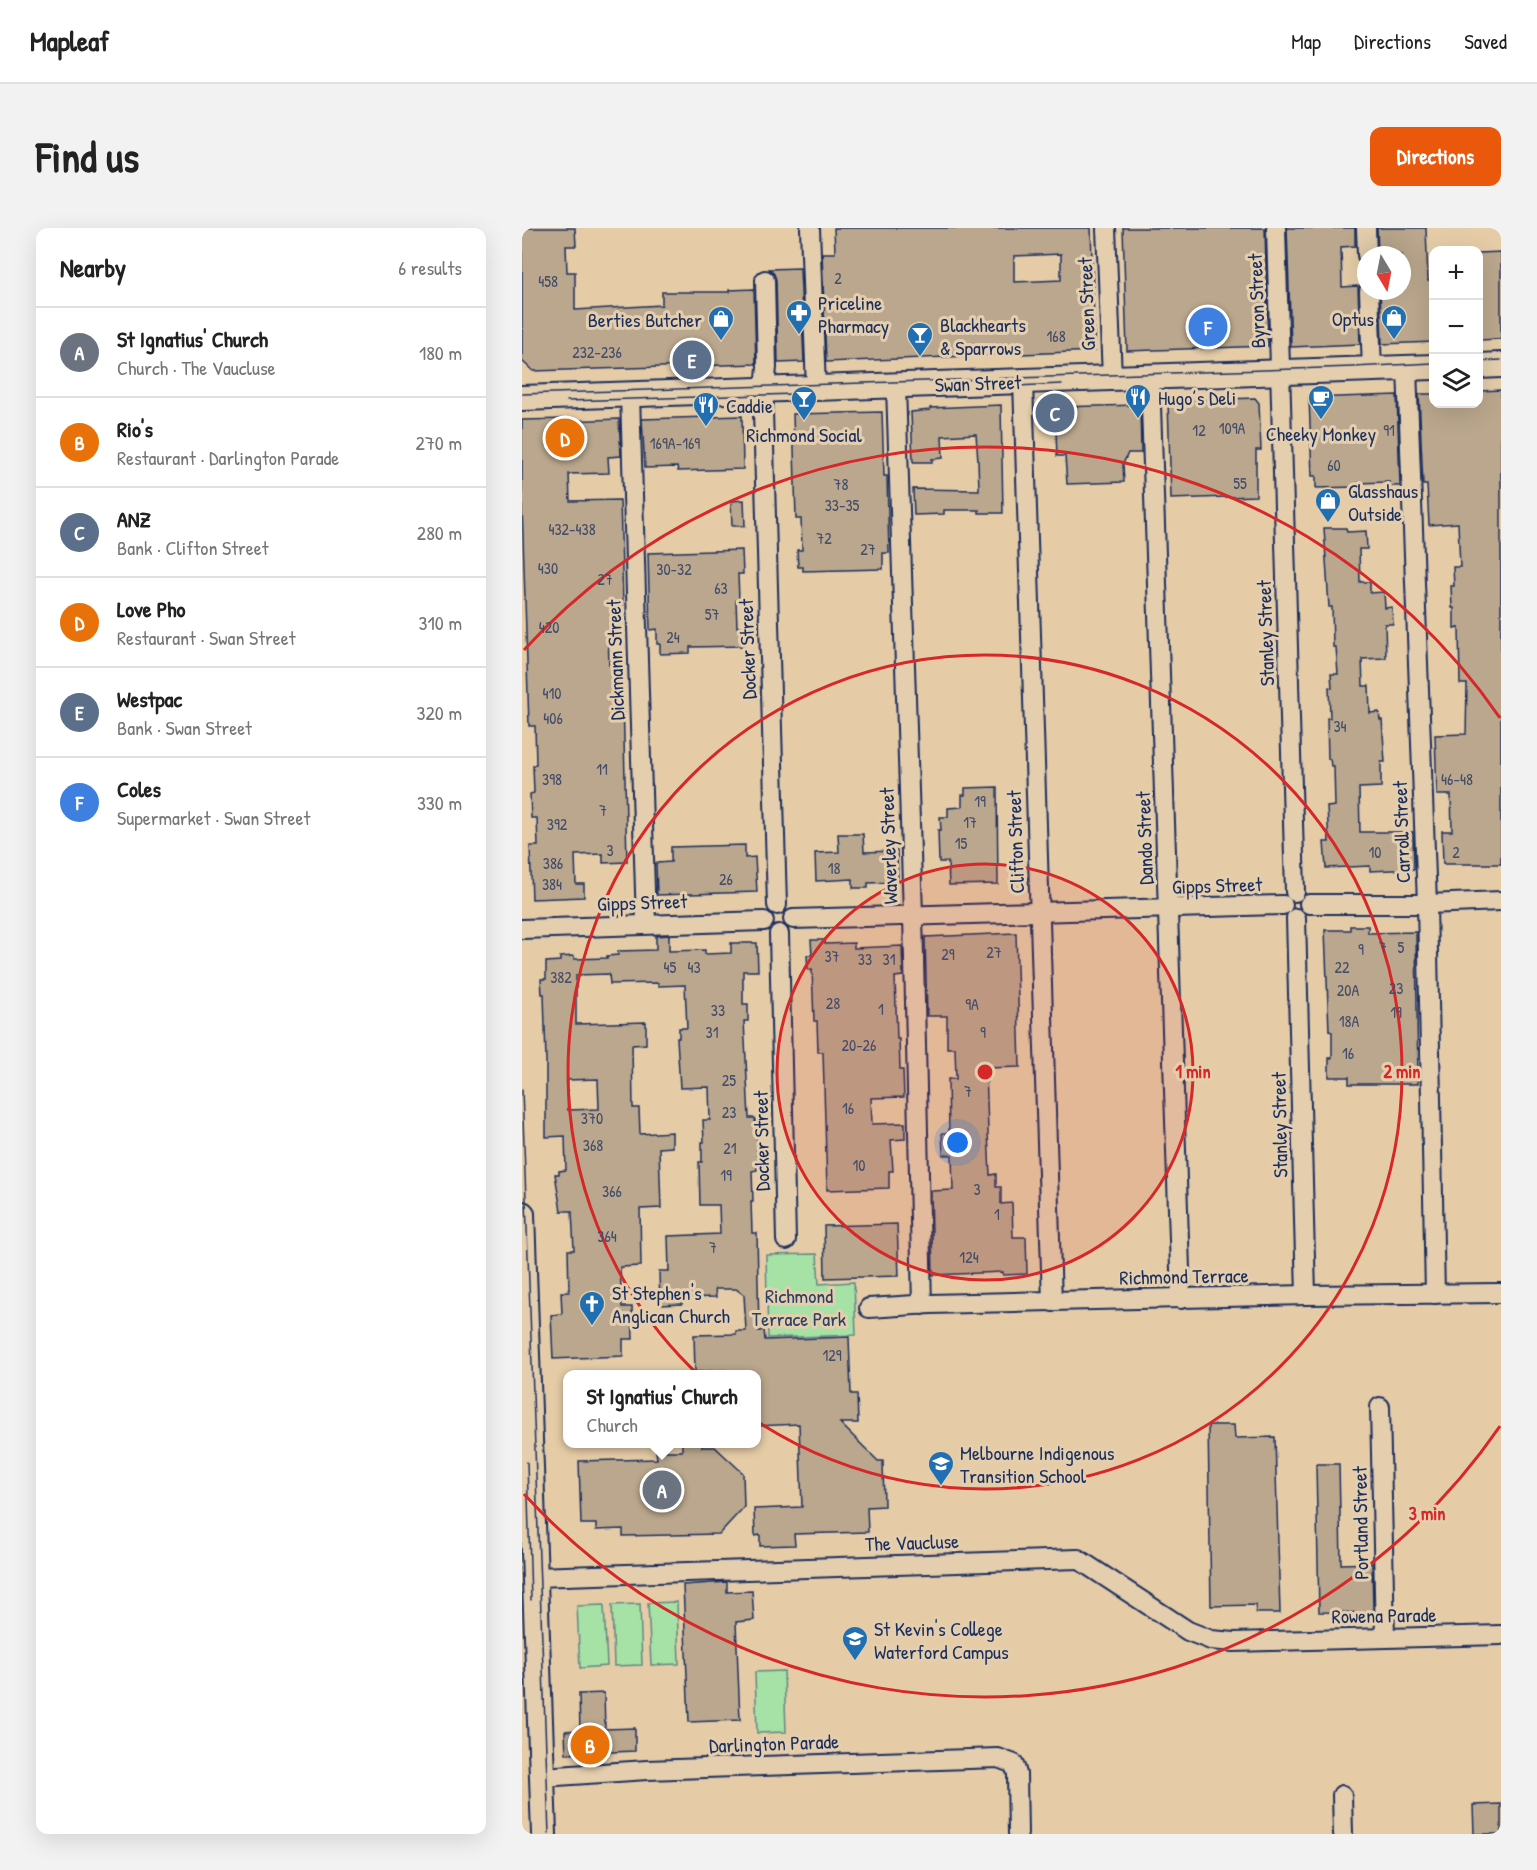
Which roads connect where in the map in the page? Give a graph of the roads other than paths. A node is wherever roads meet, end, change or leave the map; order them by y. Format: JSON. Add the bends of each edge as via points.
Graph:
{"nodes":[{"id":1,"x":810,"y":228,"type":"edge"},
{"id":2,"x":1106,"y":228,"type":"edge"},
{"id":3,"x":1276,"y":228,"type":"edge"},
{"id":4,"x":1366,"y":228,"type":"edge"},
{"id":5,"x":1367,"y":246,"type":"edge"},
{"id":6,"x":765,"y":280,"type":"dead end"},
{"id":7,"x":1369,"y":300,"type":"edge"},
{"id":8,"x":1501,"y":365,"type":"edge"},
{"id":9,"x":1483,"y":366,"type":"edge"},
{"id":10,"x":1429,"y":367,"type":"edge"},
{"id":11,"x":1407,"y":368,"type":"junction"},
{"id":12,"x":1372,"y":370,"type":"junction"},
{"id":13,"x":1281,"y":372,"type":"junction"},
{"id":14,"x":1150,"y":376,"type":"junction"},
{"id":15,"x":1112,"y":378,"type":"junction"},
{"id":16,"x":1023,"y":381,"type":"junction"},
{"id":17,"x":896,"y":386,"type":"junction"},
{"id":18,"x":816,"y":389,"type":"junction"},
{"id":19,"x":764,"y":391,"type":"junction"},
{"id":20,"x":630,"y":395,"type":"junction"},
{"id":21,"x":522,"y":398,"type":"edge"},
{"id":22,"x":1501,"y":901,"type":"edge"},
{"id":23,"x":1426,"y":904,"type":"junction"},
{"id":24,"x":777,"y":905,"type":"junction"},
{"id":25,"x":1296,"y":905,"type":"junction"},
{"id":26,"x":1169,"y":909,"type":"junction"},
{"id":27,"x":1040,"y":913,"type":"junction"},
{"id":28,"x":913,"y":915,"type":"junction"},
{"id":29,"x":793,"y":918,"type":"junction"},
{"id":30,"x":764,"y":921,"type":"junction"},
{"id":31,"x":646,"y":924,"type":"junction"},
{"id":32,"x":522,"y":929,"type":"edge"},
{"id":33,"x":779,"y":934,"type":"junction"},
{"id":34,"x":522,"y":1214,"type":"edge"},
{"id":35,"x":786,"y":1240,"type":"dead end"},
{"id":36,"x":1501,"y":1293,"type":"edge"},
{"id":37,"x":1435,"y":1294,"type":"junction"},
{"id":38,"x":1306,"y":1295,"type":"junction"},
{"id":39,"x":1181,"y":1299,"type":"junction"},
{"id":40,"x":1052,"y":1302,"type":"junction"},
{"id":41,"x":922,"y":1305,"type":"junction"},
{"id":42,"x":869,"y":1308,"type":"dead end"},
{"id":43,"x":1380,"y":1407,"type":"dead end"},
{"id":44,"x":535,"y":1577,"type":"junction"},
{"id":45,"x":1501,"y":1635,"type":"edge"},
{"id":46,"x":530,"y":1636,"type":"edge"},
{"id":47,"x":1385,"y":1638,"type":"junction"},
{"id":48,"x":1267,"y":1641,"type":"joint"},
{"id":49,"x":542,"y":1777,"type":"junction"},
{"id":50,"x":1342,"y":1795,"type":"dead end"},
{"id":51,"x":544,"y":1834,"type":"edge"},
{"id":52,"x":1018,"y":1834,"type":"edge"},
{"id":53,"x":1343,"y":1834,"type":"edge"}],
"edges":[{"from":1,"to":18,"type":"street"},
{"from":2,"to":15,"type":"street","name":"Green Street"},
{"from":3,"to":13,"type":"street","name":"Byron Street"},
{"from":4,"to":5,"type":"street"},
{"from":6,"to":19,"type":"street","name":"Docker Street"},
{"from":7,"to":12,"type":"street"},
{"from":8,"to":9,"type":"main road"},
{"from":10,"to":11,"type":"main road","name":"Swan Street"},
{"from":11,"to":12,"type":"main road","name":"Swan Street"},
{"from":11,"to":23,"type":"street","name":"Carroll Street"},
{"from":12,"to":13,"type":"main road","name":"Swan Street"},
{"from":13,"to":14,"type":"main road","name":"Swan Street"},
{"from":13,"to":25,"type":"street","name":"Stanley Street"},
{"from":14,"to":15,"type":"main road","name":"Swan Street"},
{"from":14,"to":26,"type":"street","name":"Dando Street"},
{"from":15,"to":16,"type":"main road","name":"Swan Street"},
{"from":16,"to":17,"type":"main road","name":"Swan Street"},
{"from":16,"to":27,"type":"street","name":"Clifton Street"},
{"from":17,"to":18,"type":"main road","name":"Swan Street"},
{"from":17,"to":28,"type":"street","name":"Waverley Street"},
{"from":18,"to":19,"type":"main road","name":"Swan Street"},
{"from":19,"to":20,"type":"main road","name":"Swan Street"},
{"from":19,"to":24,"type":"street","name":"Docker Street"},
{"from":20,"to":21,"type":"main road","name":"Swan Street"},
{"from":20,"to":31,"type":"street","name":"Dickmann Street"},
{"from":22,"to":23,"type":"street","name":"Gipps Street"},
{"from":23,"to":25,"type":"street","name":"Gipps Street"},
{"from":23,"to":37,"type":"street","name":"Carroll Street"},
{"from":24,"to":29,"type":"street","via":[[786,907]]},
{"from":24,"to":30,"type":"street","via":[[769,909]]},
{"from":25,"to":26,"type":"street","name":"Gipps Street"},
{"from":25,"to":38,"type":"street","name":"Stanley Street"},
{"from":26,"to":27,"type":"street","name":"Gipps Street"},
{"from":26,"to":39,"type":"street","name":"Dando Street"},
{"from":27,"to":28,"type":"street","name":"Gipps Street"},
{"from":27,"to":40,"type":"street","name":"Clifton Street"},
{"from":28,"to":29,"type":"street","name":"Gipps Street"},
{"from":28,"to":41,"type":"street","name":"Waverley Street"},
{"from":29,"to":33,"type":"street","via":[[791,927]]},
{"from":30,"to":31,"type":"street","name":"Gipps Street"},
{"from":30,"to":33,"type":"street","via":[[771,932]]},
{"from":31,"to":32,"type":"street","name":"Gipps Street"},
{"from":33,"to":35,"type":"street","name":"Docker Street"},
{"from":34,"to":44,"type":"main road"},
{"from":36,"to":37,"type":"street","name":"Richmond Terrace"},
{"from":37,"to":38,"type":"street","name":"Richmond Terrace"},
{"from":38,"to":39,"type":"street","name":"Richmond Terrace"},
{"from":39,"to":40,"type":"street","name":"Richmond Terrace"},
{"from":40,"to":41,"type":"street","name":"Richmond Terrace"},
{"from":41,"to":42,"type":"street","name":"Richmond Terrace"},
{"from":43,"to":47,"type":"street","name":"Portland Street"},
{"from":44,"to":46,"type":"main road"},
{"from":44,"to":48,"type":"street","name":"The Vaucluse","via":[[1078,1559],[1188,1631],[1211,1640]]},
{"from":45,"to":47,"type":"street","name":"Rowena Parade"},
{"from":46,"to":49,"type":"main road"},
{"from":47,"to":48,"type":"street","name":"Rowena Parade"},
{"from":49,"to":51,"type":"main road"},
{"from":49,"to":52,"type":"street","name":"Darlington Parade","via":[[998,1758],[1014,1764],[1017,1774]]},
{"from":50,"to":53,"type":"street"}]}
